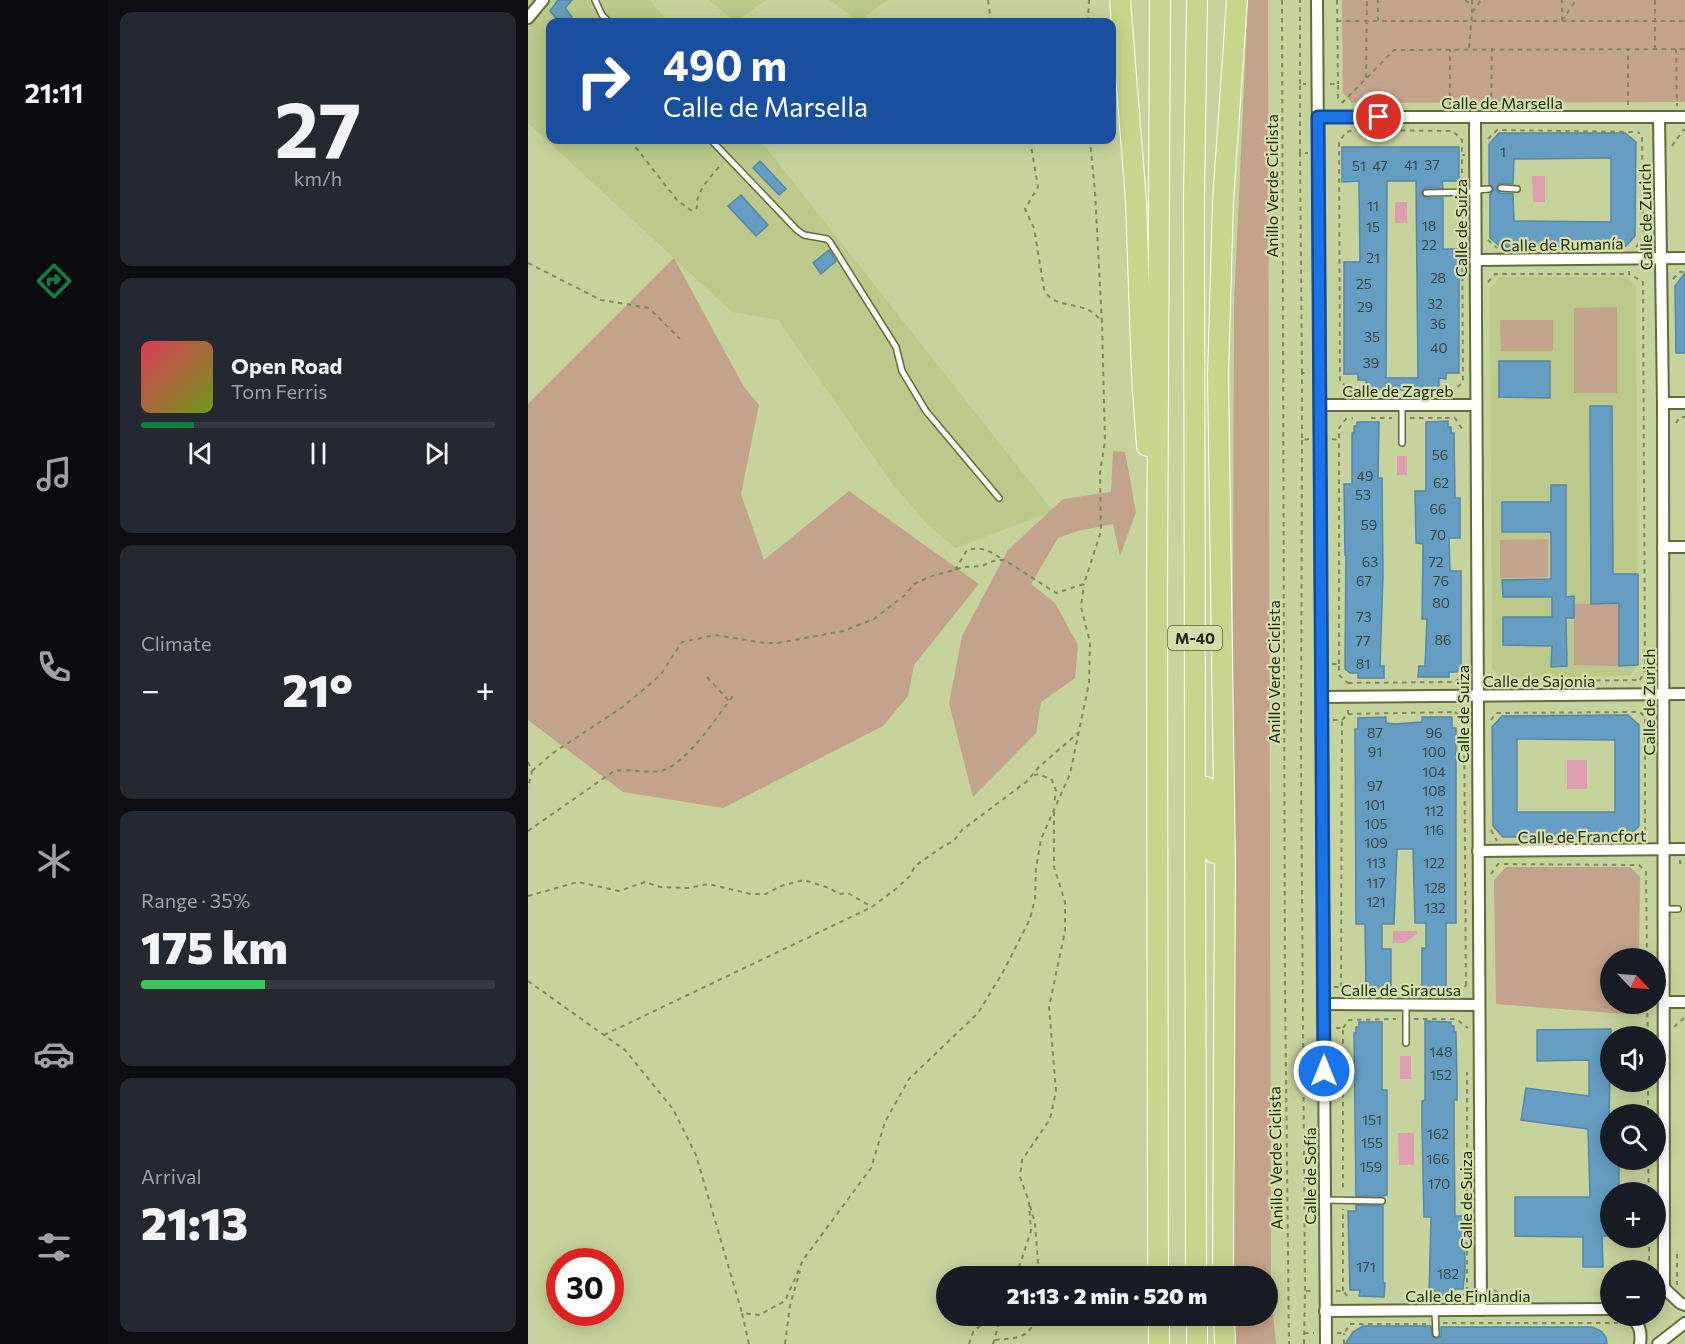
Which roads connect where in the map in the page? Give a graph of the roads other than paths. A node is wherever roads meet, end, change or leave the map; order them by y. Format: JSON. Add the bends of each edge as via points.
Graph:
{"nodes":[{"id":1,"x":543,"y":0,"type":"edge"},
{"id":2,"x":595,"y":0,"type":"edge"},
{"id":3,"x":1120,"y":0,"type":"edge"},
{"id":4,"x":1160,"y":0,"type":"edge"},
{"id":5,"x":1197,"y":0,"type":"edge"},
{"id":6,"x":1237,"y":0,"type":"edge"},
{"id":7,"x":1317,"y":0,"type":"edge"},
{"id":8,"x":528,"y":18,"type":"edge"},
{"id":9,"x":606,"y":18,"type":"edge"},
{"id":10,"x":1318,"y":117,"type":"junction"},
{"id":11,"x":1659,"y":117,"type":"junction"},
{"id":12,"x":1685,"y":117,"type":"edge"},
{"id":13,"x":1474,"y":118,"type":"junction"},
{"id":14,"x":715,"y":144,"type":"edge"},
{"id":15,"x":1502,"y":188,"type":"dead end"},
{"id":16,"x":1490,"y":189,"type":"dead end"},
{"id":17,"x":1517,"y":189,"type":"dead end"},
{"id":18,"x":1474,"y":191,"type":"junction"},
{"id":19,"x":1426,"y":193,"type":"dead end"},
{"id":20,"x":1660,"y":258,"type":"junction"},
{"id":21,"x":1685,"y":258,"type":"edge"},
{"id":22,"x":1475,"y":261,"type":"junction"},
{"id":23,"x":1663,"y":403,"type":"junction"},
{"id":24,"x":1685,"y":403,"type":"edge"},
{"id":25,"x":1320,"y":405,"type":"junction"},
{"id":26,"x":1402,"y":405,"type":"junction"},
{"id":27,"x":1476,"y":405,"type":"junction"},
{"id":28,"x":1402,"y":443,"type":"dead end"},
{"id":29,"x":999,"y":498,"type":"dead end"},
{"id":30,"x":1663,"y":547,"type":"junction"},
{"id":31,"x":1685,"y":547,"type":"edge"},
{"id":32,"x":1157,"y":594,"type":"junction"},
{"id":33,"x":1195,"y":694,"type":"junction"},
{"id":34,"x":1663,"y":694,"type":"junction"},
{"id":35,"x":1685,"y":694,"type":"edge"},
{"id":36,"x":1477,"y":695,"type":"junction"},
{"id":37,"x":1322,"y":698,"type":"junction"},
{"id":38,"x":1685,"y":849,"type":"edge"},
{"id":39,"x":1664,"y":850,"type":"junction"},
{"id":40,"x":1478,"y":851,"type":"junction"},
{"id":41,"x":1664,"y":909,"type":"junction"},
{"id":42,"x":1678,"y":909,"type":"dead end"},
{"id":43,"x":1224,"y":945,"type":"junction"},
{"id":44,"x":1664,"y":948,"type":"edge"},
{"id":45,"x":1666,"y":1002,"type":"edge"},
{"id":46,"x":1685,"y":1002,"type":"edge"},
{"id":47,"x":1323,"y":1004,"type":"junction"},
{"id":48,"x":1406,"y":1004,"type":"junction"},
{"id":49,"x":1479,"y":1005,"type":"junction"},
{"id":50,"x":1664,"y":1014,"type":"edge"},
{"id":51,"x":1406,"y":1043,"type":"dead end"},
{"id":52,"x":1324,"y":1200,"type":"junction"},
{"id":53,"x":1382,"y":1201,"type":"dead end"},
{"id":54,"x":1664,"y":1260,"type":"edge"},
{"id":55,"x":1158,"y":1266,"type":"edge"},
{"id":56,"x":1196,"y":1266,"type":"edge"},
{"id":57,"x":1223,"y":1266,"type":"edge"},
{"id":58,"x":1666,"y":1290,"type":"edge"},
{"id":59,"x":1685,"y":1305,"type":"edge"},
{"id":60,"x":1600,"y":1309,"type":"edge"},
{"id":61,"x":1481,"y":1310,"type":"junction"},
{"id":62,"x":1325,"y":1311,"type":"junction"},
{"id":63,"x":1436,"y":1311,"type":"junction"},
{"id":64,"x":1685,"y":1323,"type":"edge"},
{"id":65,"x":1159,"y":1326,"type":"edge"},
{"id":66,"x":1197,"y":1326,"type":"edge"},
{"id":67,"x":1224,"y":1326,"type":"edge"},
{"id":68,"x":1639,"y":1326,"type":"edge"},
{"id":69,"x":1436,"y":1334,"type":"dead end"},
{"id":70,"x":1160,"y":1344,"type":"edge"},
{"id":71,"x":1197,"y":1344,"type":"edge"},
{"id":72,"x":1225,"y":1344,"type":"edge"},
{"id":73,"x":1326,"y":1344,"type":"edge"},
{"id":74,"x":1640,"y":1344,"type":"edge"},
{"id":75,"x":1658,"y":1344,"type":"edge"}],
"edges":[{"from":1,"to":8,"type":"street"},
{"from":2,"to":9,"type":"lane"},
{"from":3,"to":32,"type":"highway","via":[[1136,201],[1142,376]]},
{"from":4,"to":32,"type":"highway","number":"M-40"},
{"from":5,"to":33,"type":"highway","number":"M-40"},
{"from":6,"to":43,"type":"highway","via":[[1223,201],[1218,375]]},
{"from":7,"to":10,"type":"street","name":"Calle de Sofía"},
{"from":10,"to":13,"type":"street","name":"Calle de Marsella"},
{"from":10,"to":25,"type":"street","name":"Calle de Sofía"},
{"from":11,"to":12,"type":"street","name":"Calle de Marsella"},
{"from":11,"to":13,"type":"street","name":"Calle de Marsella"},
{"from":11,"to":20,"type":"street","name":"Calle de Zurich"},
{"from":13,"to":18,"type":"street","name":"Calle de Suiza"},
{"from":14,"to":29,"type":"lane","via":[[797,230],[830,242],[896,347],[902,371],[926,411]]},
{"from":15,"to":17,"type":"lane"},
{"from":16,"to":18,"type":"lane"},
{"from":18,"to":19,"type":"lane"},
{"from":18,"to":22,"type":"street","name":"Calle de Suiza"},
{"from":20,"to":21,"type":"street","name":"Calle de Rumanía"},
{"from":20,"to":22,"type":"street","name":"Calle de Rumanía"},
{"from":20,"to":23,"type":"street","name":"Calle de Zurich"},
{"from":22,"to":27,"type":"street","name":"Calle de Suiza"},
{"from":23,"to":24,"type":"street"},
{"from":23,"to":30,"type":"street","name":"Calle de Zurich"},
{"from":25,"to":26,"type":"street","name":"Calle de Zagreb"},
{"from":25,"to":37,"type":"street","name":"Calle de Sofía"},
{"from":26,"to":27,"type":"street","name":"Calle de Zagreb"},
{"from":26,"to":28,"type":"lane"},
{"from":27,"to":36,"type":"street","name":"Calle de Suiza"},
{"from":30,"to":31,"type":"street"},
{"from":30,"to":34,"type":"street","name":"Calle de Zurich"},
{"from":32,"to":55,"type":"highway","number":"M-40"},
{"from":33,"to":43,"type":"highway"},
{"from":33,"to":56,"type":"highway","number":"M-40"},
{"from":34,"to":35,"type":"street","name":"Calle de Sajonia"},
{"from":34,"to":36,"type":"street","name":"Calle de Sajonia"},
{"from":34,"to":39,"type":"street","name":"Calle de Zurich"},
{"from":36,"to":37,"type":"street","name":"Calle de Sajonia"},
{"from":36,"to":40,"type":"street","name":"Calle de Suiza"},
{"from":37,"to":47,"type":"street","name":"Calle de Sofía"},
{"from":38,"to":39,"type":"street","name":"Calle de Francfort"},
{"from":39,"to":40,"type":"street","name":"Calle de Francfort"},
{"from":39,"to":41,"type":"street","name":"Calle de Zurich"},
{"from":40,"to":49,"type":"street","name":"Calle de Suiza"},
{"from":41,"to":42,"type":"lane"},
{"from":41,"to":44,"type":"street","name":"Calle de Zurich"},
{"from":43,"to":57,"type":"highway"},
{"from":45,"to":46,"type":"street"},
{"from":47,"to":48,"type":"street","name":"Calle de Siracusa"},
{"from":47,"to":52,"type":"street","name":"Calle de Sofía"},
{"from":48,"to":49,"type":"street","name":"Calle de Siracusa"},
{"from":48,"to":51,"type":"lane"},
{"from":49,"to":61,"type":"street","name":"Calle de Suiza"},
{"from":50,"to":54,"type":"street","name":"Calle de Zurich"},
{"from":52,"to":53,"type":"lane"},
{"from":52,"to":62,"type":"street","name":"Calle de Sofía"},
{"from":58,"to":59,"type":"street"},
{"from":60,"to":61,"type":"street","name":"Calle de Finlandia"},
{"from":61,"to":63,"type":"street","name":"Calle de Finlandia"},
{"from":62,"to":63,"type":"street","name":"Calle de Finlandia"},
{"from":62,"to":73,"type":"street","name":"Calle de Sofía"},
{"from":63,"to":69,"type":"lane"},
{"from":64,"to":75,"type":"street"},
{"from":65,"to":70,"type":"highway"},
{"from":66,"to":71,"type":"highway"},
{"from":67,"to":72,"type":"highway"},
{"from":68,"to":74,"type":"street"}]}
